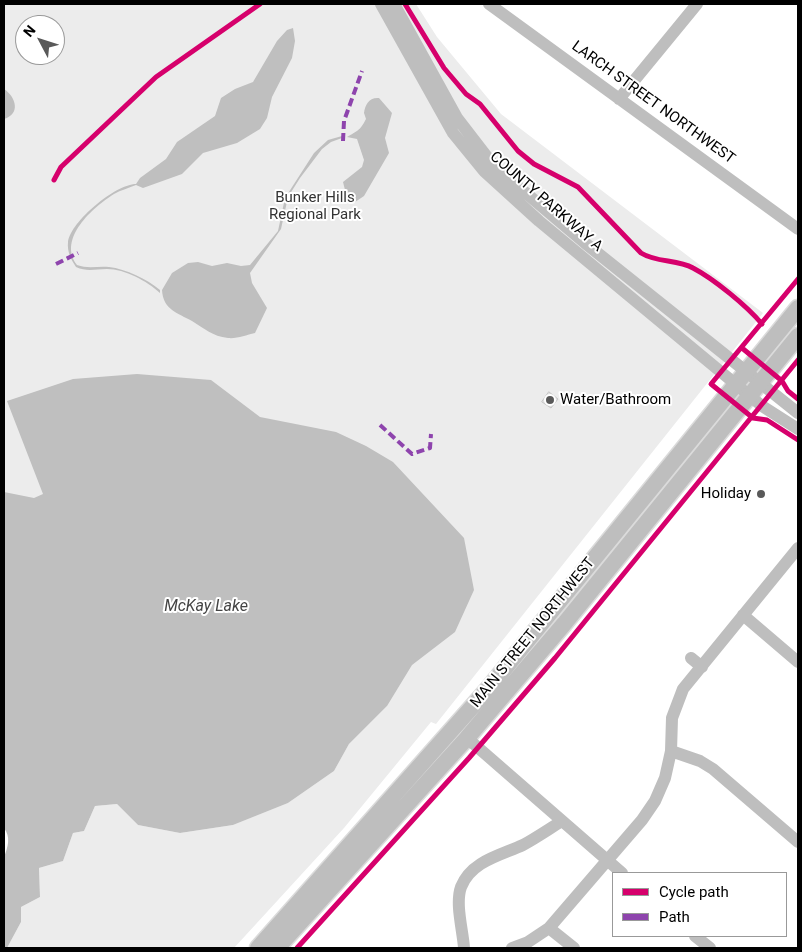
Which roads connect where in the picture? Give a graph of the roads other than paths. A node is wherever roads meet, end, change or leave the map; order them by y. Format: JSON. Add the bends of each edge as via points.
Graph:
{"nodes":[{"id":1,"x":382,"y":4,"type":"edge"},
{"id":2,"x":394,"y":4,"type":"edge"},
{"id":3,"x":489,"y":4,"type":"edge"},
{"id":4,"x":697,"y":4,"type":"edge"},
{"id":5,"x":619,"y":99,"type":"junction"},
{"id":6,"x":798,"y":229,"type":"edge"},
{"id":7,"x":798,"y":308,"type":"edge"},
{"id":8,"x":798,"y":336,"type":"edge"},
{"id":9,"x":741,"y":377,"type":"junction"},
{"id":10,"x":754,"y":389,"type":"junction"},
{"id":11,"x":798,"y":413,"type":"edge"},
{"id":12,"x":798,"y":429,"type":"edge"},
{"id":13,"x":798,"y":548,"type":"edge"},
{"id":14,"x":743,"y":615,"type":"junction"},
{"id":15,"x":691,"y":658,"type":"dead end"},
{"id":16,"x":798,"y":662,"type":"edge"},
{"id":17,"x":702,"y":667,"type":"junction"},
{"id":18,"x":467,"y":738,"type":"junction"},
{"id":19,"x":670,"y":751,"type":"junction"},
{"id":20,"x":562,"y":821,"type":"junction"},
{"id":21,"x":798,"y":842,"type":"edge"},
{"id":22,"x":607,"y":861,"type":"junction"},
{"id":23,"x":621,"y":872,"type":"edge"},
{"id":24,"x":549,"y":928,"type":"junction"},
{"id":25,"x":696,"y":937,"type":"edge"},
{"id":26,"x":258,"y":948,"type":"edge"},
{"id":27,"x":277,"y":948,"type":"edge"},
{"id":28,"x":464,"y":948,"type":"edge"},
{"id":29,"x":512,"y":948,"type":"edge"},
{"id":30,"x":574,"y":948,"type":"edge"},
{"id":31,"x":710,"y":948,"type":"edge"}],
"edges":[{"from":1,"to":9,"type":"street","name":"COUNTY PARKWAY A","via":[[454,133],[484,171],[539,222]]},
{"from":2,"to":9,"type":"street","name":"COUNTY PARKWAY A","via":[[457,118],[494,166]]},
{"from":3,"to":5,"type":"street","name":"LARCH STREET NORTHWEST"},
{"from":4,"to":5,"type":"street"},
{"from":5,"to":6,"type":"street","name":"LARCH STREET NORTHWEST"},
{"from":7,"to":9,"type":"main road","name":"MAIN STREET NORTHWEST"},
{"from":8,"to":10,"type":"main road","name":"MAIN STREET NORTHWEST"},
{"from":9,"to":10,"type":"street"},
{"from":9,"to":26,"type":"main road","name":"MAIN STREET NORTHWEST","via":[[483,695]]},
{"from":10,"to":11,"type":"street"},
{"from":10,"to":12,"type":"street","via":[[762,406]]},
{"from":10,"to":18,"type":"main road","name":"MAIN STREET NORTHWEST"},
{"from":13,"to":14,"type":"street"},
{"from":14,"to":16,"type":"street"},
{"from":14,"to":17,"type":"street"},
{"from":15,"to":17,"type":"street"},
{"from":17,"to":19,"type":"street","via":[[678,700],[672,718]]},
{"from":18,"to":20,"type":"street"},
{"from":18,"to":27,"type":"main road","name":"MAIN STREET NORTHWEST"},
{"from":19,"to":21,"type":"street","via":[[700,760],[713,769]]},
{"from":19,"to":22,"type":"street","via":[[665,778],[655,801]]},
{"from":20,"to":22,"type":"street"},
{"from":20,"to":28,"type":"street","via":[[476,867],[467,878],[461,888],[460,906]]},
{"from":22,"to":23,"type":"street"},
{"from":22,"to":24,"type":"street"},
{"from":24,"to":29,"type":"street"},
{"from":24,"to":30,"type":"street"},
{"from":25,"to":31,"type":"street"}]}
